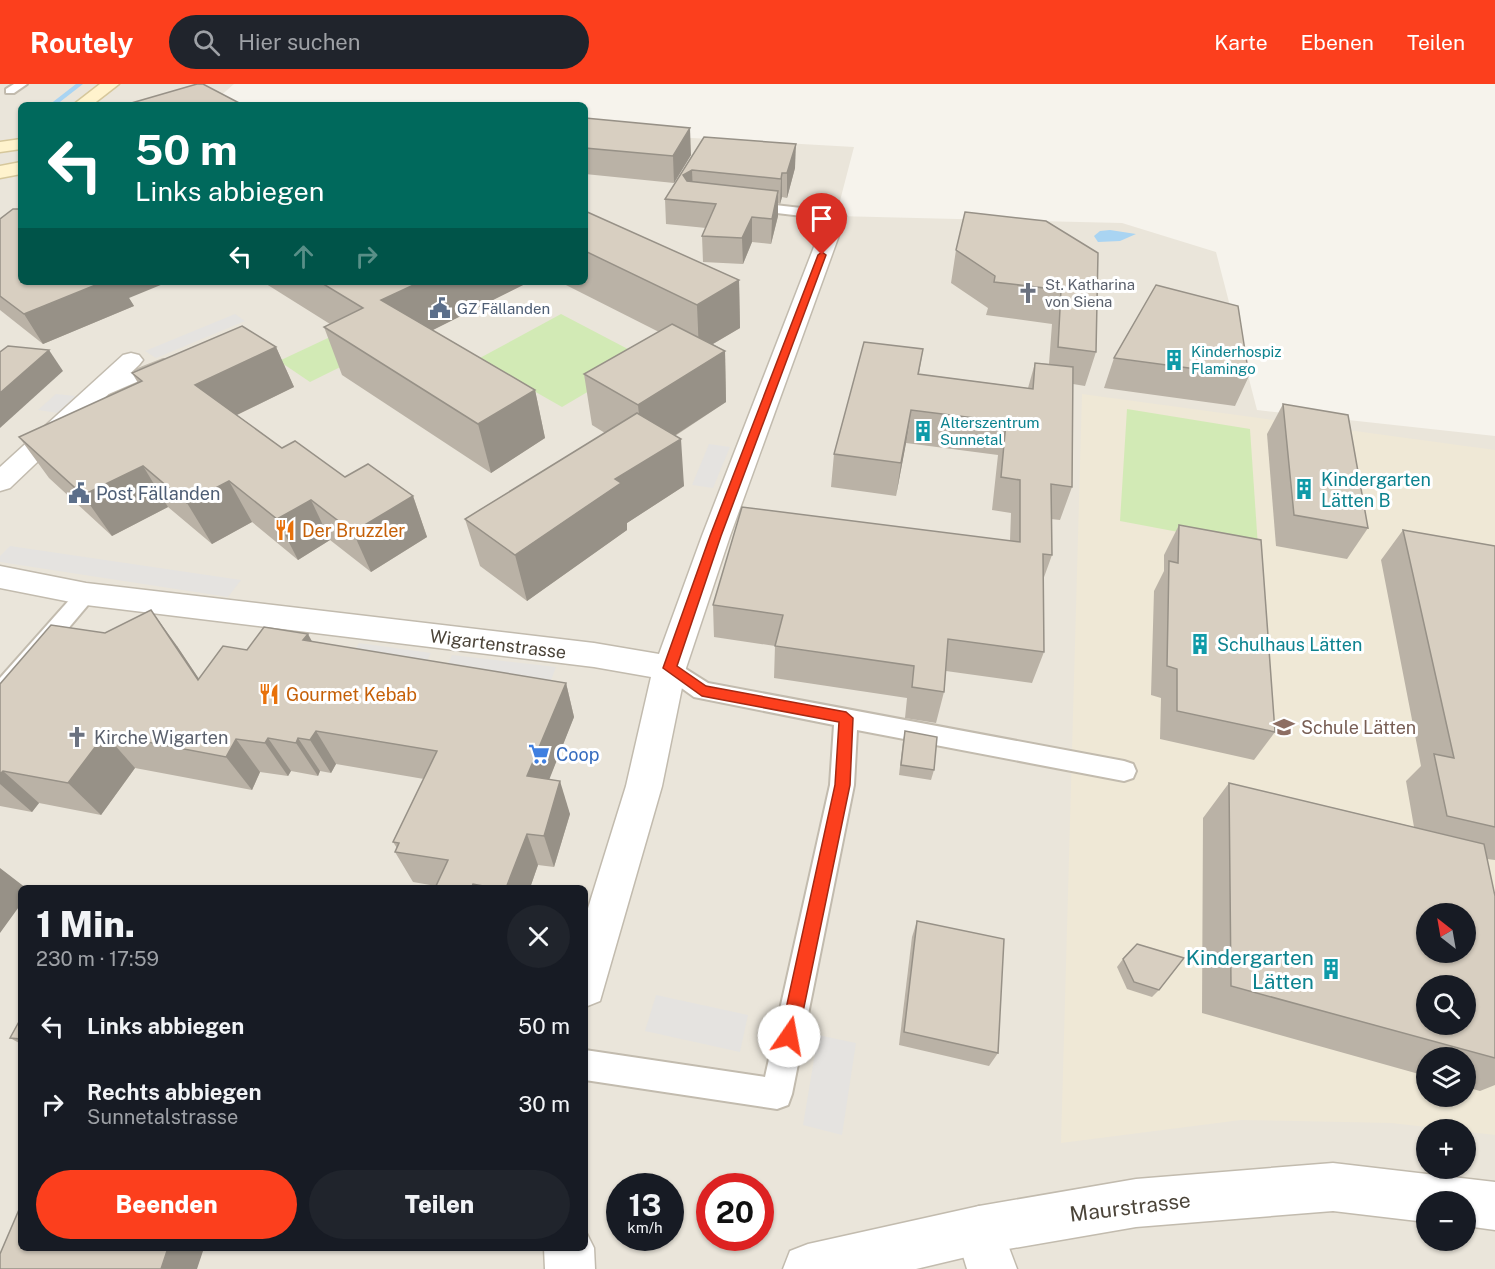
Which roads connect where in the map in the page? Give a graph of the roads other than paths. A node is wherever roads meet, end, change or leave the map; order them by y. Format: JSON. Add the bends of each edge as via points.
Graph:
{"nodes":[{"id":1,"x":22,"y":84,"type":"edge"},
{"id":2,"x":111,"y":84,"type":"edge"},
{"id":3,"x":10,"y":92,"type":"dead end"},
{"id":4,"x":85,"y":102,"type":"edge"},
{"id":5,"x":18,"y":144,"type":"edge"},
{"id":6,"x":0,"y":147,"type":"edge"},
{"id":7,"x":18,"y":169,"type":"edge"},
{"id":8,"x":0,"y":172,"type":"edge"},
{"id":9,"x":729,"y":204,"type":"edge"},
{"id":10,"x":836,"y":216,"type":"joint"},
{"id":11,"x":183,"y":356,"type":"edge"},
{"id":12,"x":131,"y":360,"type":"dead end"},
{"id":13,"x":98,"y":392,"type":"junction"},
{"id":14,"x":0,"y":482,"type":"edge"},
{"id":15,"x":0,"y":577,"type":"edge"},
{"id":16,"x":86,"y":594,"type":"junction"},
{"id":17,"x":670,"y":668,"type":"junction"},
{"id":18,"x":0,"y":694,"type":"edge"},
{"id":19,"x":846,"y":718,"type":"junction"},
{"id":20,"x":1124,"y":771,"type":"dead end"},
{"id":21,"x":588,"y":976,"type":"edge"},
{"id":22,"x":588,"y":1065,"type":"edge"},
{"id":23,"x":1416,"y":1197,"type":"edge"},
{"id":24,"x":1476,"y":1204,"type":"edge"},
{"id":25,"x":1495,"y":1206,"type":"edge"},
{"id":26,"x":985,"y":1250,"type":"edge"},
{"id":27,"x":569,"y":1251,"type":"edge"},
{"id":28,"x":570,"y":1269,"type":"edge"},
{"id":29,"x":808,"y":1269,"type":"edge"}],
"edges":[{"from":1,"to":3,"type":"lane"},
{"from":2,"to":4,"type":"main road"},
{"from":5,"to":6,"type":"main road"},
{"from":7,"to":8,"type":"main road"},
{"from":9,"to":10,"type":"lane"},
{"from":10,"to":17,"type":"street"},
{"from":11,"to":13,"type":"lane"},
{"from":12,"to":13,"type":"street"},
{"from":13,"to":14,"type":"street"},
{"from":15,"to":16,"type":"street","name":"Wigartenstrasse"},
{"from":16,"to":17,"type":"street","name":"Wigartenstrasse","via":[[594,655]]},
{"from":16,"to":18,"type":"lane"},
{"from":17,"to":19,"type":"lane","via":[[702,691]]},
{"from":17,"to":21,"type":"street","via":[[644,786]]},
{"from":19,"to":20,"type":"lane"},
{"from":19,"to":22,"type":"lane","via":[[842,785],[777,1094]]},
{"from":23,"to":26,"type":"street","name":"Maurstrasse","via":[[1333,1187],[1136,1203]]},
{"from":24,"to":25,"type":"street"},
{"from":26,"to":29,"type":"street","name":"Maurstrasse"},
{"from":27,"to":28,"type":"street"}]}
